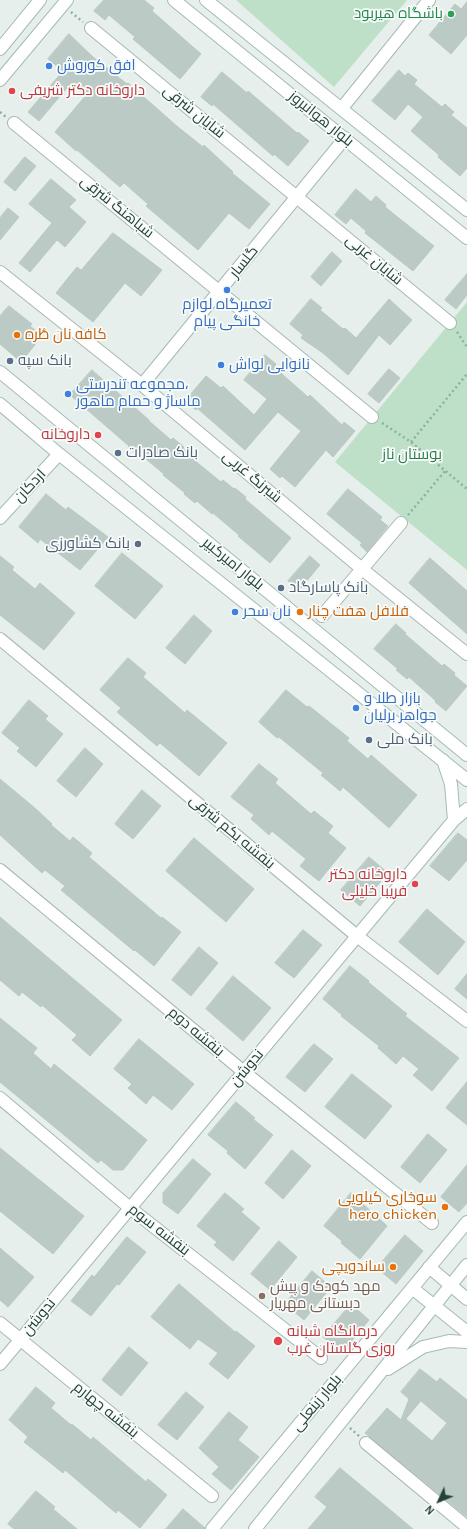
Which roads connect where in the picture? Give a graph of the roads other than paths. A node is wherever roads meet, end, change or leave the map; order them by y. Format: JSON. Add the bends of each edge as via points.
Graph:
{"nodes":[{"id":1,"x":40,"y":0,"type":"edge"},
{"id":2,"x":174,"y":0,"type":"edge"},
{"id":3,"x":206,"y":0,"type":"edge"},
{"id":4,"x":429,"y":0,"type":"edge"},
{"id":5,"x":65,"y":3,"type":"edge"},
{"id":6,"x":91,"y":28,"type":"road end"},
{"id":7,"x":0,"y":50,"type":"edge"},
{"id":8,"x":0,"y":80,"type":"edge"},
{"id":9,"x":342,"y":108,"type":"junction"},
{"id":10,"x":14,"y":123,"type":"dead end"},
{"id":11,"x":345,"y":138,"type":"junction"},
{"id":12,"x":298,"y":197,"type":"junction"},
{"id":13,"x":467,"y":210,"type":"edge"},
{"id":14,"x":467,"y":238,"type":"edge"},
{"id":15,"x":0,"y":272,"type":"edge"},
{"id":16,"x":219,"y":291,"type":"junction"},
{"id":17,"x":450,"y":323,"type":"road end"},
{"id":18,"x":0,"y":372,"type":"edge"},
{"id":19,"x":142,"y":385,"type":"junction"},
{"id":20,"x":0,"y":404,"type":"edge"},
{"id":21,"x":372,"y":417,"type":"road end"},
{"id":22,"x":59,"y":454,"type":"junction"},
{"id":23,"x":0,"y":518,"type":"edge"},
{"id":24,"x":401,"y":523,"type":"road end"},
{"id":25,"x":362,"y":569,"type":"junction"},
{"id":26,"x":322,"y":616,"type":"dead end"},
{"id":27,"x":0,"y":639,"type":"edge"},
{"id":28,"x":467,"y":654,"type":"edge"},
{"id":29,"x":467,"y":755,"type":"edge"},
{"id":30,"x":442,"y":760,"type":"junction"},
{"id":31,"x":467,"y":780,"type":"edge"},
{"id":32,"x":467,"y":809,"type":"edge"},
{"id":33,"x":454,"y":820,"type":"junction"},
{"id":34,"x":0,"y":870,"type":"edge"},
{"id":35,"x":356,"y":936,"type":"junction"},
{"id":36,"x":467,"y":1021,"type":"edge"},
{"id":37,"x":244,"y":1072,"type":"junction"},
{"id":38,"x":0,"y":1098,"type":"edge"},
{"id":39,"x":130,"y":1208,"type":"junction"},
{"id":40,"x":467,"y":1222,"type":"edge"},
{"id":41,"x":432,"y":1223,"type":"dead end"},
{"id":42,"x":467,"y":1265,"type":"edge"},
{"id":43,"x":429,"y":1267,"type":"junction"},
{"id":44,"x":451,"y":1285,"type":"junction"},
{"id":45,"x":412,"y":1288,"type":"junction"},
{"id":46,"x":467,"y":1299,"type":"edge"},
{"id":47,"x":435,"y":1306,"type":"junction"},
{"id":48,"x":0,"y":1323,"type":"edge"},
{"id":49,"x":467,"y":1332,"type":"edge"},
{"id":50,"x":20,"y":1340,"type":"junction"},
{"id":51,"x":467,"y":1342,"type":"edge"},
{"id":52,"x":321,"y":1358,"type":"dead end"},
{"id":53,"x":0,"y":1364,"type":"edge"},
{"id":54,"x":378,"y":1375,"type":"junction"},
{"id":55,"x":366,"y":1442,"type":"road end"},
{"id":56,"x":212,"y":1496,"type":"dead end"},
{"id":57,"x":467,"y":1527,"type":"edge"},
{"id":58,"x":212,"y":1529,"type":"edge"},
{"id":59,"x":255,"y":1529,"type":"edge"}],
"edges":[{"from":1,"to":7,"type":"street"},
{"from":2,"to":11,"type":"street","name":"بلوار هوانیروز"},
{"from":3,"to":9,"type":"street","name":"بلوار هوانیروز"},
{"from":4,"to":9,"type":"street"},
{"from":5,"to":8,"type":"street"},
{"from":6,"to":12,"type":"street","name":"شایان شرقی"},
{"from":9,"to":13,"type":"street","name":"بلوار هوانیروز"},
{"from":10,"to":16,"type":"street","name":"شباهنگ شرقی"},
{"from":11,"to":12,"type":"street","name":"گلسار"},
{"from":11,"to":14,"type":"street","name":"بلوار هوانیروز"},
{"from":12,"to":16,"type":"street","name":"گلسار"},
{"from":12,"to":17,"type":"street","name":"شایان غربی"},
{"from":15,"to":19,"type":"street","name":"شبرنگ غربی"},
{"from":16,"to":19,"type":"street","name":"گلسار"},
{"from":16,"to":21,"type":"street","name":"شباهنگ شرقی"},
{"from":18,"to":29,"type":"street","name":"بلوار امیرکبیر"},
{"from":19,"to":25,"type":"street","name":"شبرنگ غربی"},
{"from":20,"to":22,"type":"street","name":"بلوار امیرکبیر"},
{"from":22,"to":23,"type":"street","name":"اردکان"},
{"from":22,"to":30,"type":"street","name":"بلوار امیرکبیر"},
{"from":24,"to":25,"type":"street"},
{"from":25,"to":26,"type":"street"},
{"from":25,"to":28,"type":"street","name":"شبرنگ غربی"},
{"from":27,"to":35,"type":"street","name":"بنفشه یکم شرقی"},
{"from":30,"to":31,"type":"street","name":"بلوار امیرکبیر"},
{"from":30,"to":33,"type":"street","via":[[451,784]]},
{"from":32,"to":33,"type":"street","name":"ندوشن"},
{"from":33,"to":35,"type":"street","name":"ندوشن"},
{"from":34,"to":37,"type":"street","name":"بنفشه دوم"},
{"from":35,"to":36,"type":"street","name":"بنفشه یکم شرقی"},
{"from":35,"to":37,"type":"street","name":"ندوشن"},
{"from":37,"to":39,"type":"street","name":"ندوشن"},
{"from":37,"to":41,"type":"street","name":"بنفشه دوم"},
{"from":38,"to":39,"type":"street","name":"بنفشه سوم"},
{"from":39,"to":50,"type":"street","name":"ندوشن"},
{"from":39,"to":52,"type":"street","name":"بنفشه سوم"},
{"from":40,"to":43,"type":"street","name":"بلوار زینعلی"},
{"from":42,"to":44,"type":"street","name":"بلوار زینعلی"},
{"from":43,"to":44,"type":"street"},
{"from":43,"to":45,"type":"street","name":"بلوار زینعلی"},
{"from":44,"to":46,"type":"street"},
{"from":44,"to":47,"type":"street","name":"بلوار زینعلی"},
{"from":45,"to":47,"type":"street"},
{"from":45,"to":58,"type":"street","name":"بلوار زینعلی"},
{"from":47,"to":49,"type":"street"},
{"from":47,"to":54,"type":"street","name":"بلوار زینعلی"},
{"from":48,"to":50,"type":"street","name":"بنفشه چهارم"},
{"from":50,"to":53,"type":"street","name":"ندوشن"},
{"from":50,"to":56,"type":"street","name":"بنفشه چهارم"},
{"from":51,"to":54,"type":"street","via":[[449,1341],[423,1347]]},
{"from":54,"to":59,"type":"street","name":"بلوار زینعلی"},
{"from":55,"to":57,"type":"street"}]}
